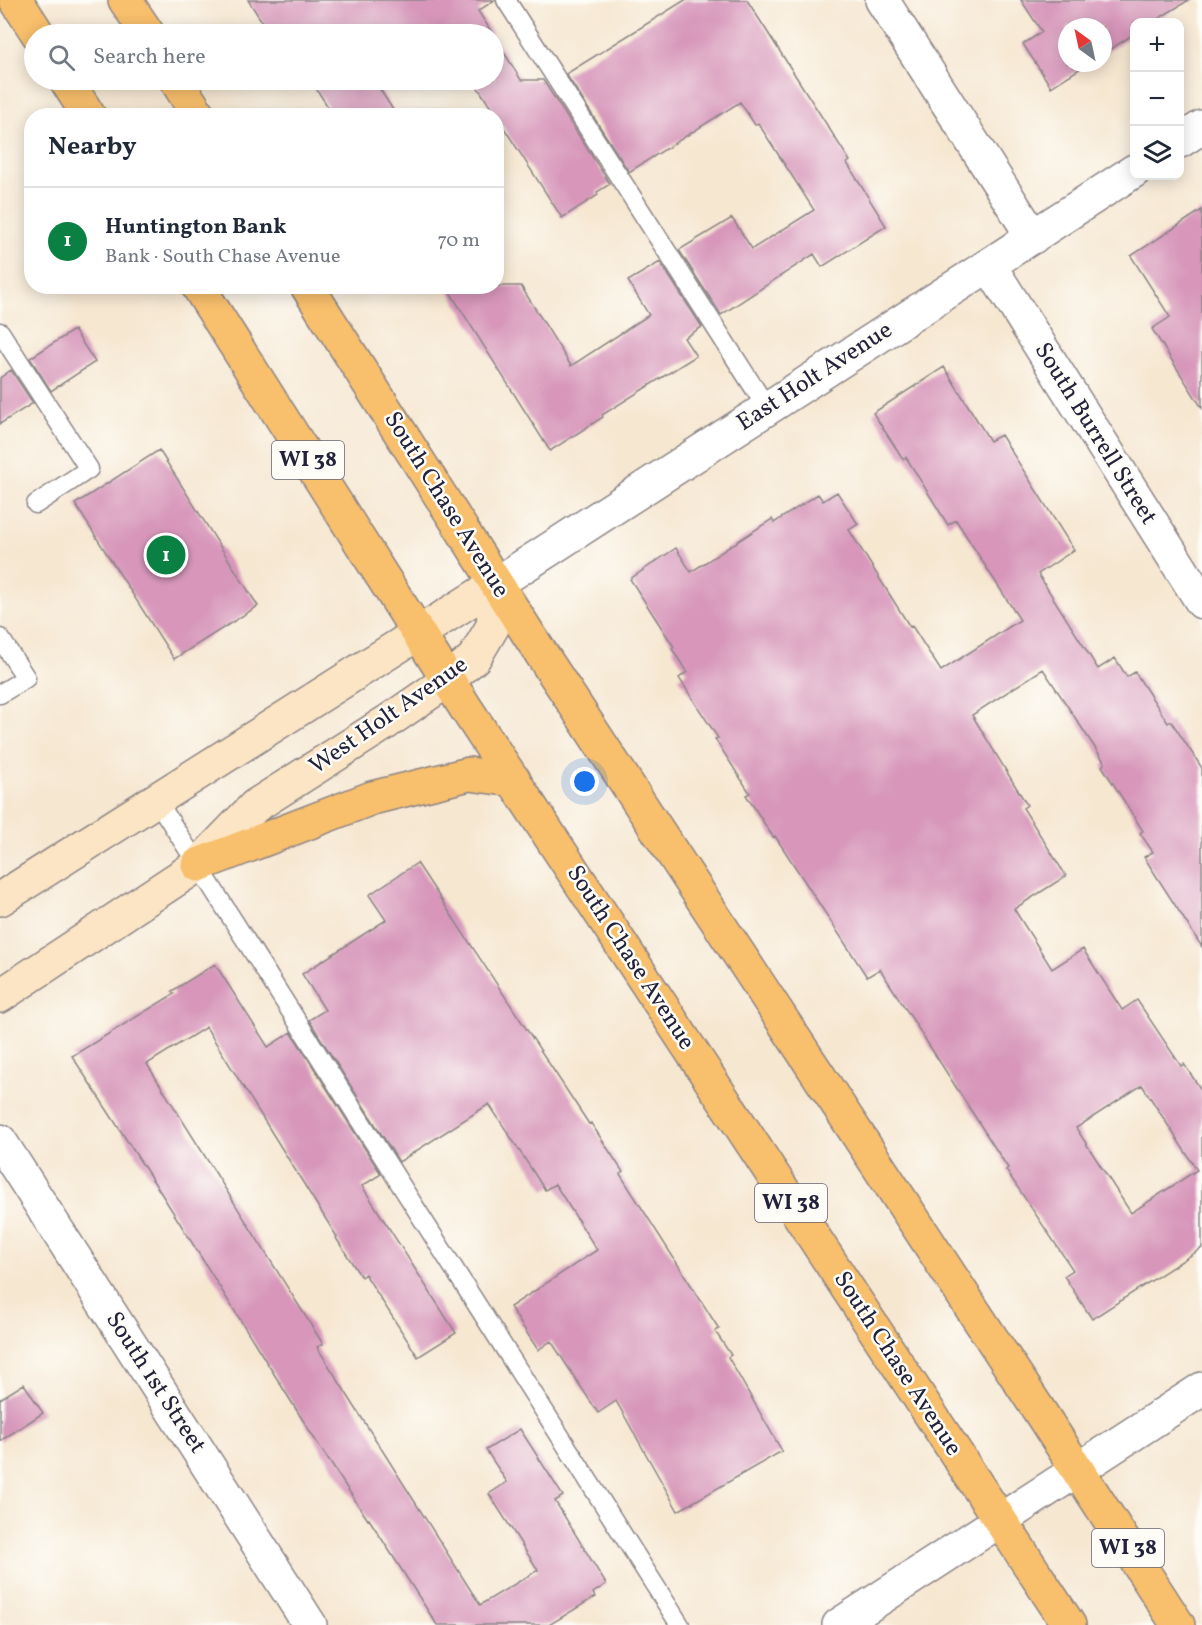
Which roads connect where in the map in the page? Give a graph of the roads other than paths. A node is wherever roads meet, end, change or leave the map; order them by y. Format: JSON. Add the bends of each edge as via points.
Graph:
{"nodes":[{"id":1,"x":16,"y":0,"type":"edge"},
{"id":2,"x":125,"y":0,"type":"edge"},
{"id":3,"x":506,"y":0,"type":"edge"},
{"id":4,"x":882,"y":0,"type":"edge"},
{"id":5,"x":32,"y":24,"type":"edge"},
{"id":6,"x":139,"y":24,"type":"edge"},
{"id":7,"x":74,"y":90,"type":"edge"},
{"id":8,"x":182,"y":90,"type":"edge"},
{"id":9,"x":84,"y":108,"type":"edge"},
{"id":10,"x":194,"y":108,"type":"edge"},
{"id":11,"x":1202,"y":127,"type":"edge"},
{"id":12,"x":1184,"y":138,"type":"edge"},
{"id":13,"x":1130,"y":174,"type":"edge"},
{"id":14,"x":1033,"y":237,"type":"junction"},
{"id":15,"x":989,"y":266,"type":"junction"},
{"id":16,"x":203,"y":294,"type":"edge"},
{"id":17,"x":312,"y":294,"type":"edge"},
{"id":18,"x":0,"y":332,"type":"edge"},
{"id":19,"x":767,"y":408,"type":"junction"},
{"id":20,"x":36,"y":504,"type":"dead end"},
{"id":21,"x":496,"y":584,"type":"junction"},
{"id":22,"x":1202,"y":602,"type":"edge"},
{"id":23,"x":418,"y":634,"type":"junction"},
{"id":24,"x":0,"y":638,"type":"edge"},
{"id":25,"x":448,"y":680,"type":"junction"},
{"id":26,"x":0,"y":694,"type":"edge"},
{"id":27,"x":514,"y":780,"type":"junction"},
{"id":28,"x":156,"y":799,"type":"junction"},
{"id":29,"x":198,"y":866,"type":"junction"},
{"id":30,"x":0,"y":898,"type":"edge"},
{"id":31,"x":0,"y":996,"type":"edge"},
{"id":32,"x":0,"y":1141,"type":"edge"},
{"id":33,"x":1202,"y":1389,"type":"edge"},
{"id":34,"x":1077,"y":1471,"type":"junction"},
{"id":35,"x":1000,"y":1521,"type":"junction"},
{"id":36,"x":310,"y":1625,"type":"edge"},
{"id":37,"x":680,"y":1625,"type":"edge"},
{"id":38,"x":838,"y":1625,"type":"edge"},
{"id":39,"x":1069,"y":1625,"type":"edge"},
{"id":40,"x":1178,"y":1625,"type":"edge"}],
"edges":[{"from":1,"to":5,"type":"main road"},
{"from":2,"to":6,"type":"main road"},
{"from":3,"to":19,"type":"lane"},
{"from":4,"to":14,"type":"street"},
{"from":7,"to":9,"type":"main road"},
{"from":8,"to":10,"type":"main road"},
{"from":11,"to":12,"type":"street"},
{"from":13,"to":14,"type":"street","name":"East Holt Avenue"},
{"from":14,"to":15,"type":"street","name":"East Holt Avenue"},
{"from":15,"to":19,"type":"street","name":"East Holt Avenue"},
{"from":15,"to":22,"type":"street","name":"South Burrell Street"},
{"from":16,"to":23,"type":"main road","name":"South Chase Avenue","number":"WI 38"},
{"from":17,"to":21,"type":"main road","name":"South Chase Avenue","number":"WI 38"},
{"from":18,"to":20,"type":"lane","via":[[89,469]]},
{"from":19,"to":21,"type":"street","name":"East Holt Avenue"},
{"from":21,"to":23,"type":"street","name":"West Holt Avenue"},
{"from":21,"to":25,"type":"street","name":"West Holt Avenue","via":[[493,626],[474,658]]},
{"from":21,"to":34,"type":"main road","name":"South Chase Avenue","number":"WI 38"},
{"from":23,"to":25,"type":"main road","name":"South Chase Avenue","number":"WI 38"},
{"from":23,"to":28,"type":"street","name":"West Holt Avenue"},
{"from":24,"to":26,"type":"lane","via":[[26,678]]},
{"from":25,"to":27,"type":"main road","name":"South Chase Avenue","number":"WI 38"},
{"from":25,"to":29,"type":"street","name":"West Holt Avenue","via":[[255,806]]},
{"from":27,"to":29,"type":"main road","via":[[469,774],[372,798]]},
{"from":27,"to":35,"type":"main road","name":"South Chase Avenue","number":"WI 38"},
{"from":28,"to":29,"type":"lane"},
{"from":28,"to":30,"type":"street","name":"West Holt Avenue"},
{"from":29,"to":31,"type":"street","name":"West Holt Avenue"},
{"from":29,"to":37,"type":"lane"},
{"from":32,"to":36,"type":"street","name":"South 1st Street"},
{"from":33,"to":34,"type":"street"},
{"from":34,"to":35,"type":"street"},
{"from":34,"to":40,"type":"main road","name":"South Chase Avenue","number":"WI 38"},
{"from":35,"to":38,"type":"street"},
{"from":35,"to":39,"type":"main road","name":"South Chase Avenue","number":"WI 38"}]}
